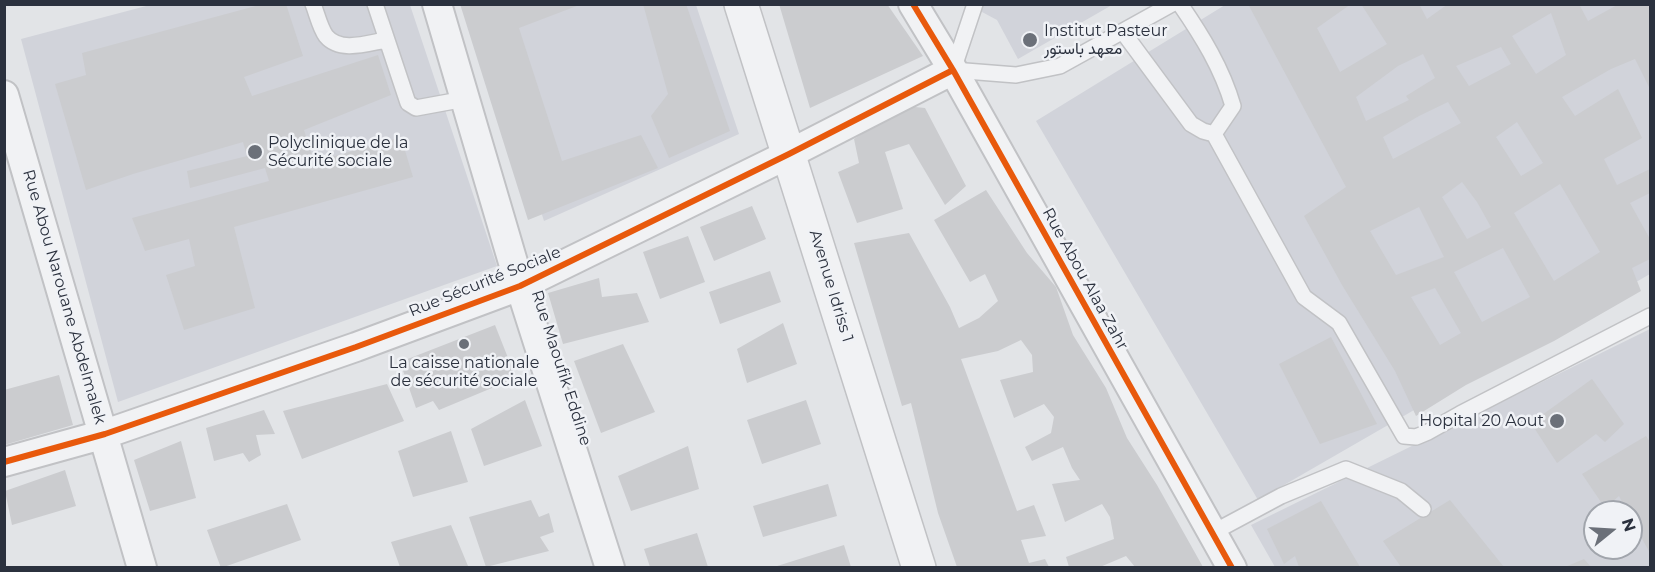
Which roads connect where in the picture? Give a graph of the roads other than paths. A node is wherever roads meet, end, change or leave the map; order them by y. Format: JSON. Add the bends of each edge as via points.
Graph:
{"nodes":[{"id":1,"x":313,"y":4,"type":"edge"},
{"id":2,"x":375,"y":4,"type":"edge"},
{"id":3,"x":437,"y":4,"type":"edge"},
{"id":4,"x":741,"y":4,"type":"edge"},
{"id":5,"x":913,"y":4,"type":"edge"},
{"id":6,"x":975,"y":4,"type":"edge"},
{"id":7,"x":1172,"y":4,"type":"edge"},
{"id":8,"x":1180,"y":4,"type":"edge"},
{"id":9,"x":1123,"y":32,"type":"junction"},
{"id":10,"x":386,"y":40,"type":"junction"},
{"id":11,"x":953,"y":70,"type":"junction"},
{"id":12,"x":4,"y":95,"type":"edge"},
{"id":13,"x":465,"y":99,"type":"junction"},
{"id":14,"x":1214,"y":134,"type":"junction"},
{"id":15,"x":789,"y":154,"type":"junction"},
{"id":16,"x":520,"y":286,"type":"junction"},
{"id":17,"x":1650,"y":316,"type":"edge"},
{"id":18,"x":105,"y":434,"type":"junction"},
{"id":19,"x":4,"y":462,"type":"edge"},
{"id":20,"x":1423,"y":509,"type":"dead end"},
{"id":21,"x":1212,"y":533,"type":"junction"},
{"id":22,"x":142,"y":567,"type":"edge"},
{"id":23,"x":610,"y":567,"type":"edge"},
{"id":24,"x":919,"y":567,"type":"edge"},
{"id":25,"x":1232,"y":567,"type":"edge"}],
"edges":[{"from":1,"to":10,"type":"lane","via":[[325,35],[334,43],[344,46]]},
{"from":2,"to":10,"type":"lane"},
{"from":3,"to":13,"type":"street","name":"Rue Maoufik Eddine"},
{"from":4,"to":15,"type":"street","name":"Avenue Idriss 1"},
{"from":5,"to":11,"type":"street","name":"Rue Abou Alaa Zahr"},
{"from":6,"to":11,"type":"lane"},
{"from":7,"to":9,"type":"lane"},
{"from":8,"to":14,"type":"lane","via":[[1218,65],[1233,106]]},
{"from":9,"to":11,"type":"lane","via":[[1060,66],[1016,75]]},
{"from":9,"to":14,"type":"lane","via":[[1191,124]]},
{"from":10,"to":13,"type":"lane","via":[[408,103],[416,108]]},
{"from":11,"to":15,"type":"street","name":"Rue Sécurité Sociale"},
{"from":11,"to":21,"type":"street","name":"Rue Abou Alaa Zahr"},
{"from":12,"to":18,"type":"street","name":"Rue Abou Narouane Abdelmalek"},
{"from":13,"to":16,"type":"street","name":"Rue Maoufik Eddine"},
{"from":14,"to":17,"type":"lane","via":[[1304,297],[1339,323],[1404,436],[1428,432]]},
{"from":15,"to":16,"type":"street","name":"Rue Sécurité Sociale"},
{"from":15,"to":24,"type":"street","name":"Avenue Idriss 1"},
{"from":16,"to":18,"type":"street","name":"Rue Sécurité Sociale"},
{"from":16,"to":23,"type":"street","name":"Rue Maoufik Eddine"},
{"from":18,"to":19,"type":"street","name":"Rue Sécurité Sociale"},
{"from":18,"to":22,"type":"street","name":"Rue Abou Narouane Abdelmalek"},
{"from":20,"to":21,"type":"lane","via":[[1401,491],[1346,469],[1281,496]]},
{"from":21,"to":25,"type":"street","name":"Rue Abou Alaa Zahr"}]}
